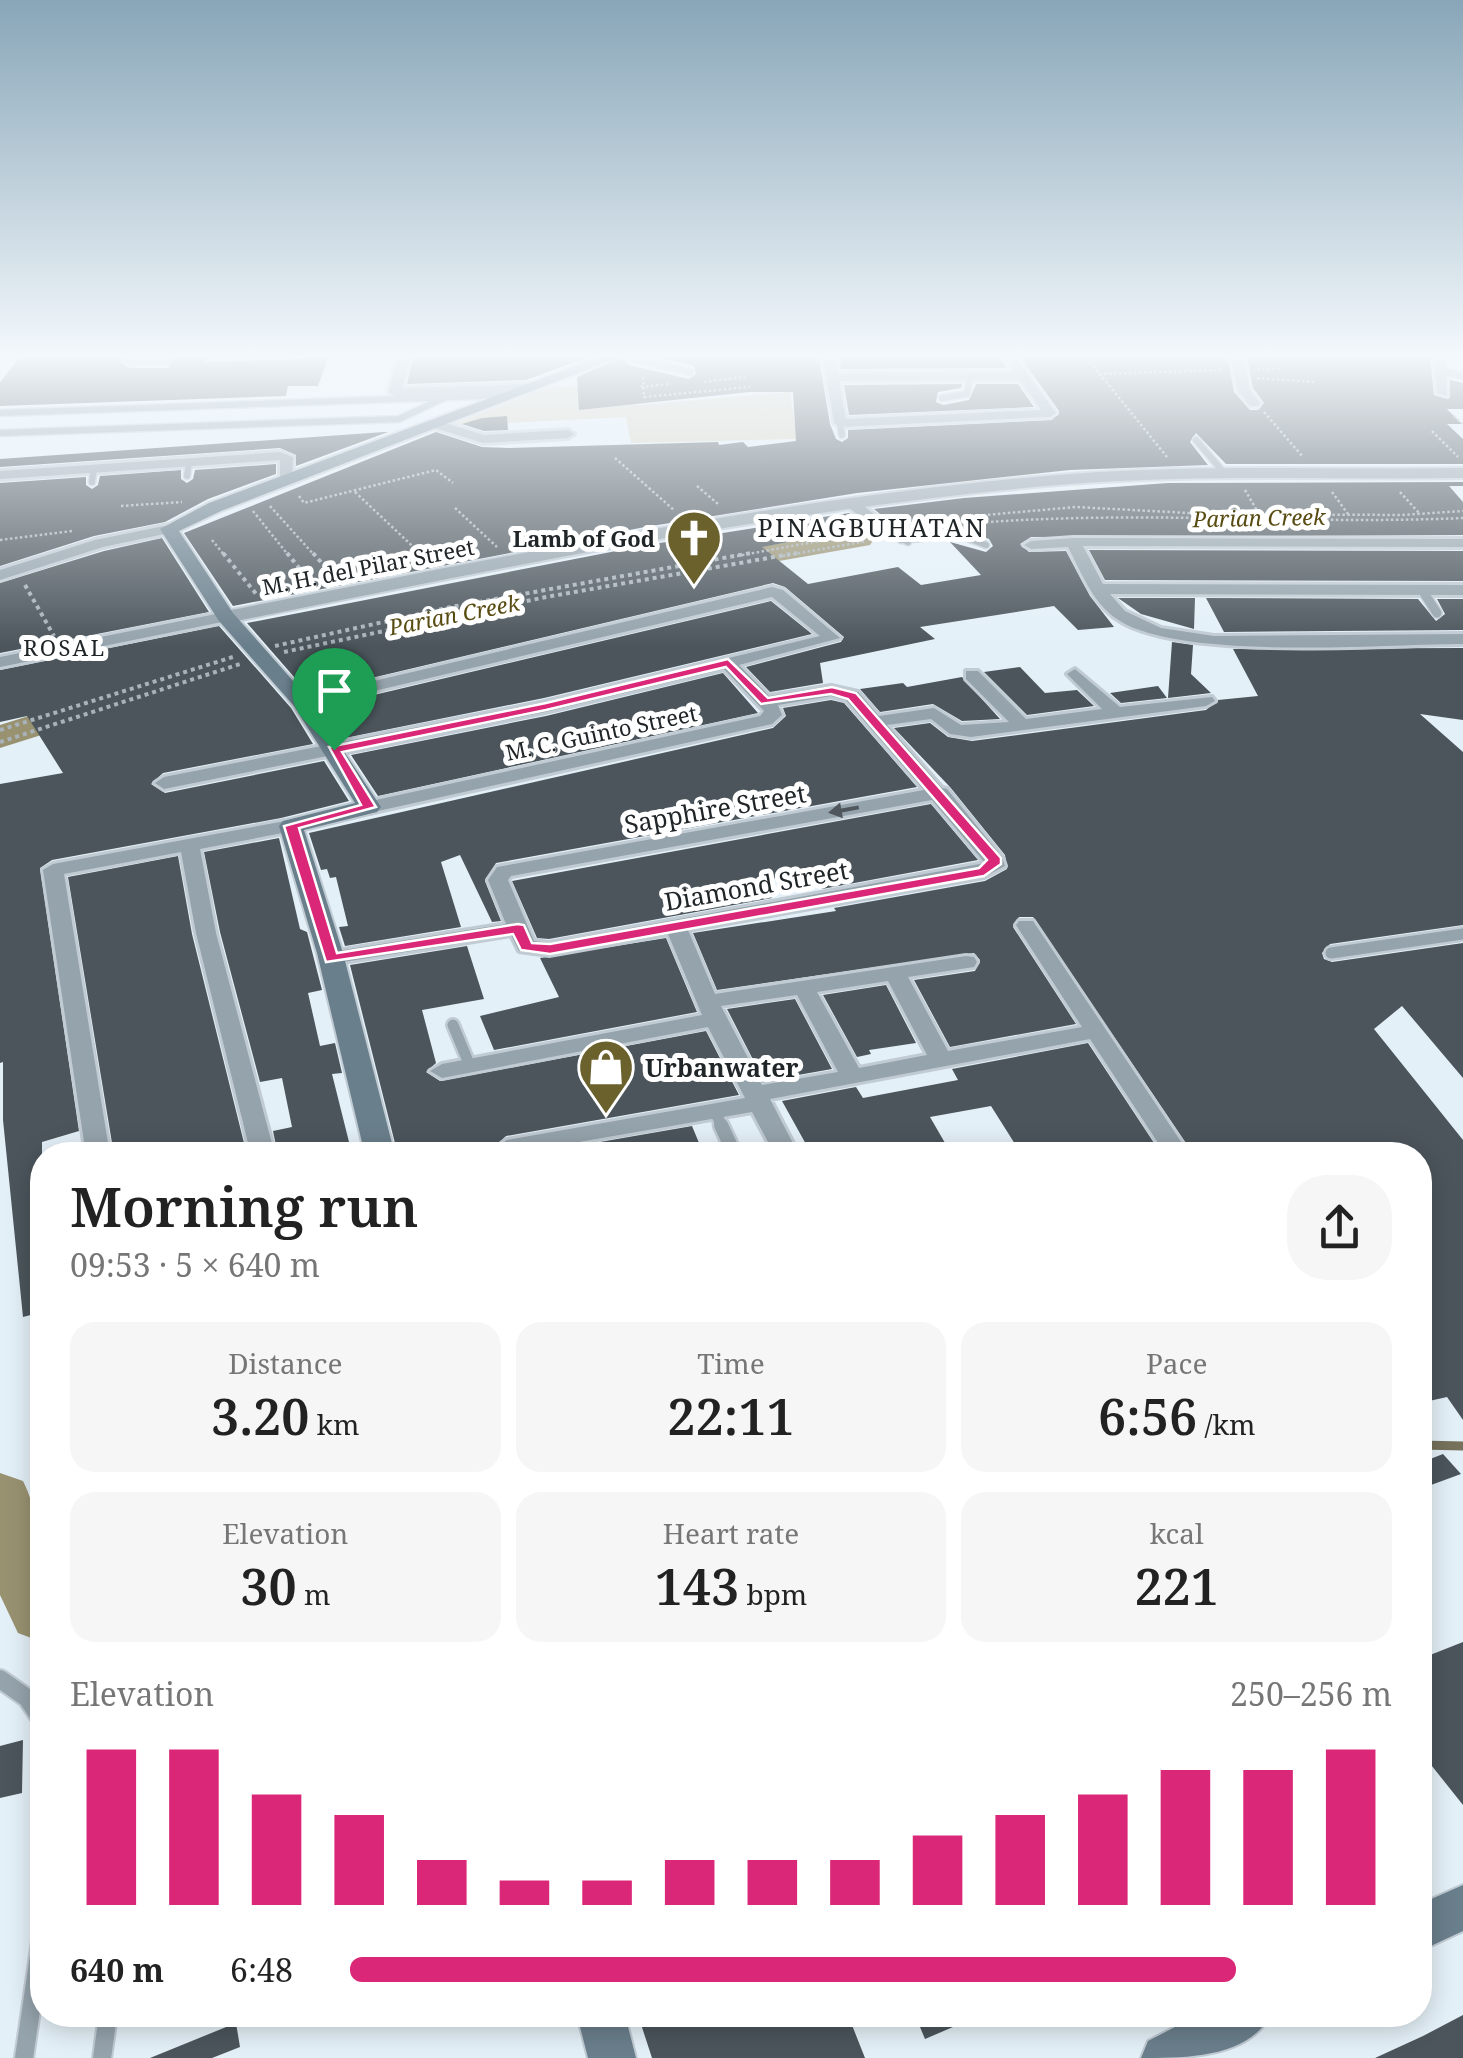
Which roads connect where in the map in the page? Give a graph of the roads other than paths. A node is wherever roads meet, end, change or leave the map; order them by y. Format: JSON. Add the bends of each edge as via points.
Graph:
{"nodes":[{"id":1,"x":362,"y":454,"type":"edge"},
{"id":2,"x":1208,"y":454,"type":"edge"},
{"id":3,"x":1463,"y":473,"type":"edge"},
{"id":4,"x":1226,"y":474,"type":"junction"},
{"id":5,"x":0,"y":475,"type":"edge"},
{"id":6,"x":290,"y":483,"type":"junction"},
{"id":7,"x":854,"y":504,"type":"junction"},
{"id":8,"x":883,"y":528,"type":"joint"},
{"id":9,"x":169,"y":529,"type":"junction"},
{"id":10,"x":1073,"y":542,"type":"junction"},
{"id":11,"x":1463,"y":543,"type":"edge"},
{"id":12,"x":986,"y":545,"type":"dead end"},
{"id":13,"x":1031,"y":546,"type":"dead end"},
{"id":14,"x":8,"y":572,"type":"edge"},
{"id":15,"x":1098,"y":588,"type":"junction"},
{"id":16,"x":1422,"y":590,"type":"junction"},
{"id":17,"x":1463,"y":590,"type":"edge"},
{"id":18,"x":1437,"y":613,"type":"dead end"},
{"id":19,"x":226,"y":617,"type":"junction"},
{"id":20,"x":1456,"y":639,"type":"edge"},
{"id":21,"x":1463,"y":659,"type":"edge"},
{"id":22,"x":0,"y":662,"type":"edge"},
{"id":23,"x":728,"y":662,"type":"junction"},
{"id":24,"x":1074,"y":674,"type":"dead end"},
{"id":25,"x":972,"y":676,"type":"dead end"},
{"id":26,"x":1206,"y":701,"type":"dead end"},
{"id":27,"x":766,"y":702,"type":"junction"},
{"id":28,"x":302,"y":703,"type":"junction"},
{"id":29,"x":1115,"y":712,"type":"junction"},
{"id":30,"x":876,"y":722,"type":"junction"},
{"id":31,"x":1022,"y":725,"type":"junction"},
{"id":32,"x":334,"y":750,"type":"junction"},
{"id":33,"x":164,"y":783,"type":"dead end"},
{"id":34,"x":940,"y":792,"type":"junction"},
{"id":35,"x":369,"y":807,"type":"junction"},
{"id":36,"x":291,"y":826,"type":"junction"},
{"id":37,"x":190,"y":844,"type":"junction"},
{"id":38,"x":1026,"y":925,"type":"dead end"},
{"id":39,"x":676,"y":927,"type":"junction"},
{"id":40,"x":1463,"y":934,"type":"edge"},
{"id":41,"x":522,"y":938,"type":"junction"},
{"id":42,"x":1331,"y":953,"type":"dead end"},
{"id":43,"x":331,"y":958,"type":"junction"},
{"id":44,"x":966,"y":962,"type":"dead end"},
{"id":45,"x":895,"y":973,"type":"junction"},
{"id":46,"x":804,"y":988,"type":"junction"},
{"id":47,"x":711,"y":1011,"type":"junction"},
{"id":48,"x":453,"y":1025,"type":"dead end"},
{"id":49,"x":1097,"y":1031,"type":"junction"},
{"id":50,"x":942,"y":1061,"type":"junction"},
{"id":51,"x":470,"y":1066,"type":"junction"},
{"id":52,"x":442,"y":1070,"type":"dead end"},
{"id":53,"x":852,"y":1076,"type":"junction"},
{"id":54,"x":758,"y":1098,"type":"junction"},
{"id":55,"x":715,"y":1112,"type":"junction"},
{"id":56,"x":96,"y":1142,"type":"edge"},
{"id":57,"x":259,"y":1142,"type":"edge"},
{"id":58,"x":377,"y":1142,"type":"edge"},
{"id":59,"x":542,"y":1142,"type":"edge"},
{"id":60,"x":729,"y":1142,"type":"edge"},
{"id":61,"x":780,"y":1142,"type":"edge"},
{"id":62,"x":1170,"y":1142,"type":"edge"},
{"id":63,"x":0,"y":1680,"type":"edge"},
{"id":64,"x":30,"y":1704,"type":"edge"},
{"id":65,"x":1463,"y":1907,"type":"edge"},
{"id":66,"x":1432,"y":1922,"type":"edge"},
{"id":67,"x":30,"y":2017,"type":"edge"},
{"id":68,"x":106,"y":2027,"type":"edge"},
{"id":69,"x":604,"y":2027,"type":"edge"},
{"id":70,"x":1223,"y":2027,"type":"edge"},
{"id":71,"x":24,"y":2058,"type":"edge"},
{"id":72,"x":102,"y":2058,"type":"edge"},
{"id":73,"x":612,"y":2058,"type":"edge"},
{"id":74,"x":1164,"y":2058,"type":"edge"}],
"edges":[{"from":1,"to":6,"type":"main road"},
{"from":2,"to":4,"type":"lane"},
{"from":3,"to":4,"type":"street","name":"M. H. del Pilar Street"},
{"from":4,"to":7,"type":"street","name":"M. H. del Pilar Street","via":[[1020,483]]},
{"from":5,"to":6,"type":"street","via":[[188,469],[283,456]]},
{"from":6,"to":9,"type":"main road"},
{"from":7,"to":8,"type":"street"},
{"from":7,"to":19,"type":"street","name":"M. H. del Pilar Street"},
{"from":8,"to":12,"type":"lane","via":[[904,541],[966,534]]},
{"from":9,"to":14,"type":"street"},
{"from":9,"to":19,"type":"main road"},
{"from":10,"to":11,"type":"street"},
{"from":10,"to":13,"type":"street"},
{"from":10,"to":15,"type":"street"},
{"from":15,"to":16,"type":"street"},
{"from":15,"to":20,"type":"street","via":[[1129,620],[1195,640]]},
{"from":16,"to":17,"type":"street"},
{"from":16,"to":18,"type":"lane"},
{"from":19,"to":22,"type":"street","name":"M. H. del Pilar Street"},
{"from":19,"to":28,"type":"main road"},
{"from":20,"to":21,"type":"street"},
{"from":23,"to":27,"type":"street"},
{"from":23,"to":28,"type":"street","via":[[832,639],[772,592]]},
{"from":23,"to":32,"type":"street"},
{"from":24,"to":29,"type":"street"},
{"from":25,"to":31,"type":"street"},
{"from":26,"to":29,"type":"street"},
{"from":27,"to":30,"type":"street","via":[[844,692]]},
{"from":27,"to":35,"type":"street","name":"M. C. Guinto Street","via":[[773,710],[766,720]]},
{"from":28,"to":32,"type":"main road"},
{"from":29,"to":31,"type":"street"},
{"from":30,"to":31,"type":"street","via":[[931,713],[963,732]]},
{"from":30,"to":34,"type":"street"},
{"from":32,"to":33,"type":"street"},
{"from":32,"to":35,"type":"main road"},
{"from":34,"to":39,"type":"street","name":"Diamond Street","via":[[994,866]]},
{"from":34,"to":41,"type":"street","name":"Sapphire Street","one_way":true,"via":[[504,871],[498,880]]},
{"from":35,"to":36,"type":"main road"},
{"from":36,"to":37,"type":"street"},
{"from":36,"to":43,"type":"main road"},
{"from":37,"to":56,"type":"street","via":[[53,870]]},
{"from":37,"to":57,"type":"street"},
{"from":38,"to":49,"type":"street"},
{"from":39,"to":41,"type":"street","name":"Diamond Street","via":[[550,949]]},
{"from":39,"to":47,"type":"street"},
{"from":40,"to":42,"type":"lane"},
{"from":41,"to":43,"type":"street","name":"Diamond Street"},
{"from":43,"to":58,"type":"main road"},
{"from":44,"to":45,"type":"street"},
{"from":45,"to":46,"type":"street"},
{"from":45,"to":50,"type":"street"},
{"from":46,"to":47,"type":"street"},
{"from":46,"to":53,"type":"street"},
{"from":47,"to":51,"type":"street"},
{"from":47,"to":54,"type":"street"},
{"from":48,"to":51,"type":"lane"},
{"from":49,"to":50,"type":"street"},
{"from":49,"to":62,"type":"street"},
{"from":50,"to":53,"type":"street"},
{"from":51,"to":52,"type":"street"},
{"from":53,"to":54,"type":"street"},
{"from":54,"to":55,"type":"street"},
{"from":54,"to":61,"type":"street"},
{"from":55,"to":59,"type":"street"},
{"from":55,"to":60,"type":"lane"},
{"from":63,"to":64,"type":"lane"},
{"from":65,"to":66,"type":"main road"},
{"from":67,"to":71,"type":"lane"},
{"from":68,"to":72,"type":"lane"},
{"from":69,"to":73,"type":"main road"},
{"from":70,"to":74,"type":"main road"}]}
